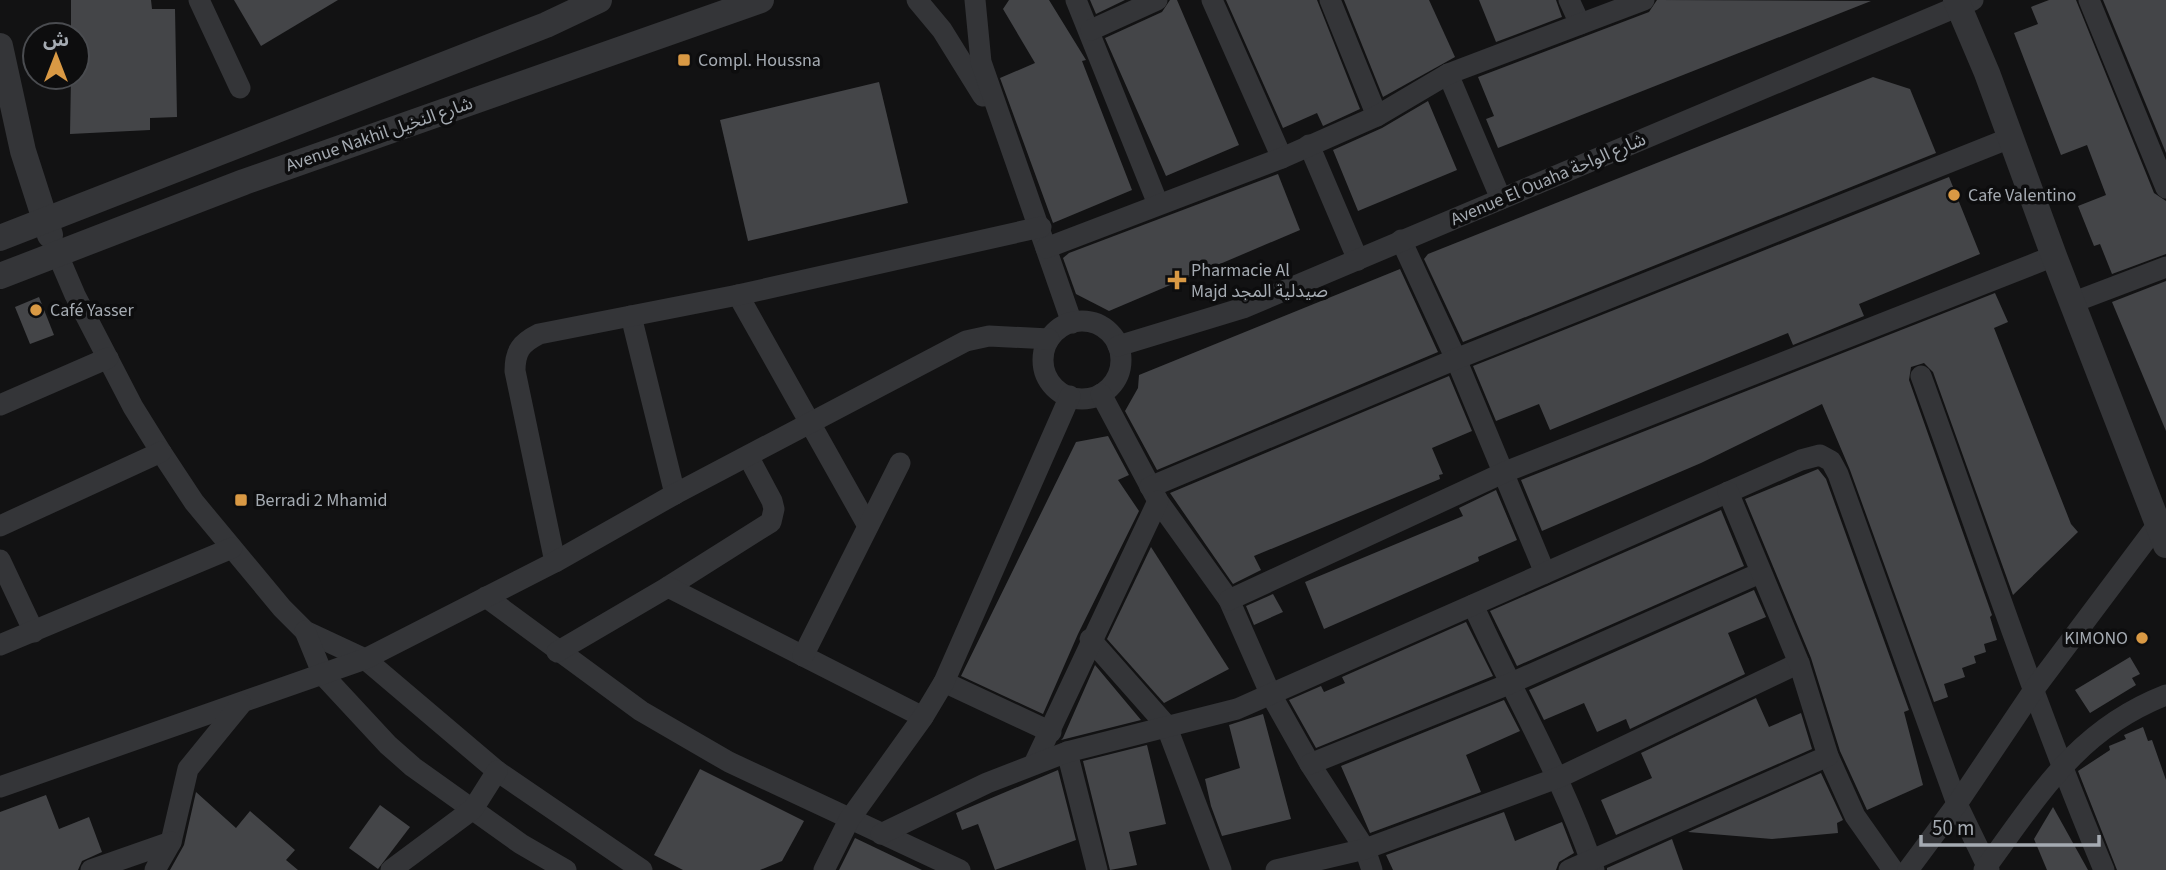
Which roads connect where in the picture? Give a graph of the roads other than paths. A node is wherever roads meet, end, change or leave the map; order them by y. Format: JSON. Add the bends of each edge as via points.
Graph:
{"nodes":[{"id":1,"x":199,"y":0,"type":"edge"},
{"id":2,"x":599,"y":0,"type":"edge"},
{"id":3,"x":761,"y":0,"type":"edge"},
{"id":4,"x":917,"y":0,"type":"edge"},
{"id":5,"x":975,"y":0,"type":"edge"},
{"id":6,"x":1076,"y":0,"type":"edge"},
{"id":7,"x":1157,"y":0,"type":"edge"},
{"id":8,"x":1212,"y":0,"type":"edge"},
{"id":9,"x":1330,"y":0,"type":"edge"},
{"id":10,"x":1569,"y":0,"type":"edge"},
{"id":11,"x":1644,"y":0,"type":"edge"},
{"id":12,"x":2089,"y":0,"type":"edge"},
{"id":13,"x":1962,"y":2,"type":"edge"},
{"id":14,"x":1580,"y":24,"type":"junction"},
{"id":15,"x":1091,"y":30,"type":"junction"},
{"id":16,"x":0,"y":46,"type":"edge"},
{"id":17,"x":1448,"y":74,"type":"junction"},
{"id":18,"x":240,"y":88,"type":"dead end"},
{"id":19,"x":6,"y":112,"type":"edge"},
{"id":20,"x":1377,"y":117,"type":"junction"},
{"id":21,"x":1005,"y":136,"type":"junction"},
{"id":22,"x":2010,"y":138,"type":"junction"},
{"id":23,"x":1309,"y":145,"type":"junction"},
{"id":24,"x":1282,"y":158,"type":"junction"},
{"id":25,"x":2166,"y":188,"type":"edge"},
{"id":26,"x":1501,"y":199,"type":"junction"},
{"id":27,"x":1158,"y":204,"type":"junction"},
{"id":28,"x":45,"y":220,"type":"junction"},
{"id":29,"x":1044,"y":237,"type":"junction"},
{"id":30,"x":0,"y":238,"type":"edge"},
{"id":31,"x":1401,"y":240,"type":"junction"},
{"id":32,"x":57,"y":253,"type":"junction"},
{"id":33,"x":2054,"y":256,"type":"junction"},
{"id":34,"x":1358,"y":260,"type":"junction"},
{"id":35,"x":2166,"y":267,"type":"edge"},
{"id":36,"x":0,"y":276,"type":"edge"},
{"id":37,"x":738,"y":295,"type":"junction"},
{"id":38,"x":2074,"y":302,"type":"junction"},
{"id":39,"x":631,"y":316,"type":"junction"},
{"id":40,"x":1072,"y":323,"type":"junction"},
{"id":41,"x":1049,"y":339,"type":"junction"},
{"id":42,"x":1118,"y":346,"type":"junction"},
{"id":43,"x":108,"y":358,"type":"junction"},
{"id":44,"x":1456,"y":359,"type":"junction"},
{"id":45,"x":1921,"y":376,"type":"dead end"},
{"id":46,"x":1101,"y":394,"type":"junction"},
{"id":47,"x":1070,"y":396,"type":"junction"},
{"id":48,"x":0,"y":405,"type":"edge"},
{"id":49,"x":811,"y":423,"type":"junction"},
{"id":50,"x":161,"y":452,"type":"junction"},
{"id":51,"x":748,"y":456,"type":"junction"},
{"id":52,"x":901,"y":463,"type":"dead end"},
{"id":53,"x":1505,"y":472,"type":"junction"},
{"id":54,"x":1728,"y":492,"type":"junction"},
{"id":55,"x":675,"y":494,"type":"junction"},
{"id":56,"x":1154,"y":494,"type":"junction"},
{"id":57,"x":0,"y":526,"type":"edge"},
{"id":58,"x":868,"y":526,"type":"junction"},
{"id":59,"x":2162,"y":535,"type":"edge"},
{"id":60,"x":232,"y":548,"type":"junction"},
{"id":61,"x":0,"y":560,"type":"edge"},
{"id":62,"x":555,"y":562,"type":"junction"},
{"id":63,"x":1545,"y":573,"type":"junction"},
{"id":64,"x":1760,"y":573,"type":"junction"},
{"id":65,"x":668,"y":587,"type":"junction"},
{"id":66,"x":486,"y":597,"type":"junction"},
{"id":67,"x":1229,"y":600,"type":"junction"},
{"id":68,"x":1473,"y":604,"type":"junction"},
{"id":69,"x":304,"y":631,"type":"junction"},
{"id":70,"x":34,"y":632,"type":"junction"},
{"id":71,"x":1090,"y":639,"type":"junction"},
{"id":72,"x":0,"y":645,"type":"edge"},
{"id":73,"x":557,"y":652,"type":"junction"},
{"id":74,"x":803,"y":656,"type":"junction"},
{"id":75,"x":365,"y":659,"type":"junction"},
{"id":76,"x":1799,"y":663,"type":"junction"},
{"id":77,"x":323,"y":676,"type":"junction"},
{"id":78,"x":944,"y":682,"type":"junction"},
{"id":79,"x":1509,"y":684,"type":"junction"},
{"id":80,"x":2035,"y":688,"type":"junction"},
{"id":81,"x":1270,"y":693,"type":"junction"},
{"id":82,"x":2166,"y":695,"type":"edge"},
{"id":83,"x":241,"y":704,"type":"junction"},
{"id":84,"x":923,"y":717,"type":"junction"},
{"id":85,"x":1166,"y":725,"type":"junction"},
{"id":86,"x":1051,"y":732,"type":"junction"},
{"id":87,"x":1068,"y":752,"type":"junction"},
{"id":88,"x":1828,"y":756,"type":"junction"},
{"id":89,"x":1034,"y":764,"type":"junction"},
{"id":90,"x":1310,"y":764,"type":"junction"},
{"id":91,"x":2060,"y":766,"type":"junction"},
{"id":92,"x":497,"y":771,"type":"junction"},
{"id":93,"x":1560,"y":777,"type":"junction"},
{"id":94,"x":0,"y":787,"type":"edge"},
{"id":95,"x":1957,"y":804,"type":"junction"},
{"id":96,"x":473,"y":809,"type":"junction"},
{"id":97,"x":849,"y":820,"type":"junction"},
{"id":98,"x":881,"y":834,"type":"junction"},
{"id":99,"x":171,"y":842,"type":"junction"},
{"id":100,"x":1365,"y":849,"type":"junction"},
{"id":101,"x":1592,"y":865,"type":"edge"},
{"id":102,"x":1987,"y":868,"type":"edge"},
{"id":103,"x":91,"y":870,"type":"edge"},
{"id":104,"x":155,"y":870,"type":"edge"},
{"id":105,"x":391,"y":870,"type":"edge"},
{"id":106,"x":566,"y":870,"type":"edge"},
{"id":107,"x":642,"y":870,"type":"edge"},
{"id":108,"x":824,"y":870,"type":"edge"},
{"id":109,"x":960,"y":870,"type":"edge"},
{"id":110,"x":1097,"y":870,"type":"edge"},
{"id":111,"x":1221,"y":870,"type":"edge"},
{"id":112,"x":1276,"y":870,"type":"edge"},
{"id":113,"x":1372,"y":870,"type":"edge"},
{"id":114,"x":1569,"y":870,"type":"edge"},
{"id":115,"x":1893,"y":870,"type":"edge"},
{"id":116,"x":1908,"y":870,"type":"edge"},
{"id":117,"x":2104,"y":870,"type":"edge"}],
"edges":[{"from":1,"to":18,"type":"street"},
{"from":2,"to":28,"type":"street"},
{"from":3,"to":32,"type":"street","name":"Avenue Nakhil شارع النخيل","via":[[244,181]]},
{"from":4,"to":21,"type":"street","via":[[958,53]]},
{"from":5,"to":21,"type":"street","via":[[981,62]]},
{"from":6,"to":15,"type":"street"},
{"from":7,"to":15,"type":"street"},
{"from":8,"to":24,"type":"street"},
{"from":9,"to":20,"type":"street"},
{"from":10,"to":14,"type":"street"},
{"from":11,"to":14,"type":"street"},
{"from":12,"to":25,"type":"street"},
{"from":13,"to":22,"type":"street"},
{"from":13,"to":26,"type":"street","name":"Avenue El Ouaha شارع الواحة"},
{"from":14,"to":17,"type":"street"},
{"from":15,"to":27,"type":"street"},
{"from":16,"to":19,"type":"street"},
{"from":17,"to":20,"type":"street"},
{"from":17,"to":26,"type":"street"},
{"from":19,"to":28,"type":"street"},
{"from":20,"to":23,"type":"street"},
{"from":21,"to":29,"type":"street"},
{"from":22,"to":33,"type":"street"},
{"from":22,"to":44,"type":"street"},
{"from":23,"to":24,"type":"street"},
{"from":23,"to":34,"type":"street"},
{"from":24,"to":27,"type":"street"},
{"from":26,"to":31,"type":"street","name":"Avenue El Ouaha شارع الواحة"},
{"from":27,"to":29,"type":"street"},
{"from":28,"to":30,"type":"street"},
{"from":28,"to":32,"type":"street"},
{"from":29,"to":37,"type":"street"},
{"from":29,"to":40,"type":"street"},
{"from":31,"to":34,"type":"street","name":"Avenue El Ouaha شارع الواحة"},
{"from":31,"to":44,"type":"street"},
{"from":32,"to":36,"type":"street","name":"Avenue Nakhil شارع النخيل"},
{"from":32,"to":43,"type":"street"},
{"from":33,"to":38,"type":"street"},
{"from":33,"to":53,"type":"street"},
{"from":34,"to":42,"type":"street","name":"Avenue El Ouaha شارع الواحة","via":[[1243,308]]},
{"from":35,"to":38,"type":"street"},
{"from":37,"to":39,"type":"street"},
{"from":37,"to":49,"type":"street"},
{"from":38,"to":59,"type":"street"},
{"from":39,"to":55,"type":"street"},
{"from":39,"to":62,"type":"street","via":[[539,334],[526,340],[517,352],[515,371]]},
{"from":40,"to":41,"type":"street"},
{"from":40,"to":42,"type":"street","via":[[1085,321],[1102,327]]},
{"from":41,"to":47,"type":"street","via":[[1044,354],[1046,375]]},
{"from":41,"to":49,"type":"street","via":[[989,336],[966,341]]},
{"from":42,"to":46,"type":"street","via":[[1118,373]]},
{"from":43,"to":48,"type":"street"},
{"from":43,"to":50,"type":"street"},
{"from":44,"to":53,"type":"street"},
{"from":44,"to":56,"type":"street"},
{"from":45,"to":80,"type":"street"},
{"from":46,"to":47,"type":"street"},
{"from":46,"to":56,"type":"street"},
{"from":47,"to":78,"type":"street"},
{"from":49,"to":51,"type":"street"},
{"from":49,"to":58,"type":"street"},
{"from":50,"to":57,"type":"street"},
{"from":50,"to":60,"type":"street"},
{"from":51,"to":55,"type":"street"},
{"from":51,"to":65,"type":"street","via":[[772,501],[771,522]]},
{"from":52,"to":58,"type":"street"},
{"from":53,"to":63,"type":"street"},
{"from":53,"to":67,"type":"street"},
{"from":54,"to":63,"type":"street"},
{"from":54,"to":64,"type":"street"},
{"from":54,"to":95,"type":"street","via":[[1808,457],[1821,455],[1831,461]]},
{"from":55,"to":62,"type":"street"},
{"from":56,"to":67,"type":"street"},
{"from":56,"to":71,"type":"street"},
{"from":58,"to":74,"type":"street"},
{"from":59,"to":80,"type":"street"},
{"from":60,"to":69,"type":"street"},
{"from":60,"to":70,"type":"street"},
{"from":61,"to":70,"type":"street"},
{"from":62,"to":66,"type":"street"},
{"from":63,"to":68,"type":"street"},
{"from":64,"to":76,"type":"street"},
{"from":64,"to":79,"type":"street"},
{"from":65,"to":73,"type":"street"},
{"from":65,"to":74,"type":"street"},
{"from":66,"to":73,"type":"street"},
{"from":66,"to":75,"type":"street"},
{"from":67,"to":81,"type":"street"},
{"from":68,"to":79,"type":"street"},
{"from":68,"to":81,"type":"street"},
{"from":69,"to":75,"type":"street"},
{"from":69,"to":77,"type":"street"},
{"from":70,"to":72,"type":"street"},
{"from":71,"to":85,"type":"street"},
{"from":71,"to":86,"type":"street"},
{"from":73,"to":97,"type":"street","via":[[696,743]]},
{"from":74,"to":84,"type":"street"},
{"from":75,"to":77,"type":"street"},
{"from":75,"to":92,"type":"street"},
{"from":76,"to":88,"type":"street"},
{"from":76,"to":93,"type":"street"},
{"from":77,"to":83,"type":"street"},
{"from":77,"to":96,"type":"street","via":[[388,745]]},
{"from":78,"to":84,"type":"street"},
{"from":78,"to":86,"type":"street"},
{"from":79,"to":90,"type":"street"},
{"from":79,"to":93,"type":"street"},
{"from":80,"to":91,"type":"street"},
{"from":80,"to":95,"type":"street"},
{"from":81,"to":85,"type":"street","via":[[1237,709]]},
{"from":81,"to":90,"type":"street"},
{"from":82,"to":91,"type":"street","via":[[2098,732]]},
{"from":83,"to":94,"type":"street"},
{"from":83,"to":99,"type":"street","via":[[188,769]]},
{"from":84,"to":97,"type":"street"},
{"from":85,"to":87,"type":"street"},
{"from":85,"to":111,"type":"street"},
{"from":86,"to":89,"type":"street"},
{"from":87,"to":89,"type":"street"},
{"from":87,"to":110,"type":"street"},
{"from":88,"to":101,"type":"street"},
{"from":88,"to":115,"type":"street","via":[[1855,816]]},
{"from":89,"to":98,"type":"street"},
{"from":90,"to":100,"type":"street"},
{"from":91,"to":102,"type":"street"},
{"from":91,"to":117,"type":"street"},
{"from":92,"to":96,"type":"street"},
{"from":92,"to":107,"type":"street"},
{"from":93,"to":100,"type":"street"},
{"from":93,"to":101,"type":"street"},
{"from":95,"to":102,"type":"street"},
{"from":95,"to":116,"type":"street"},
{"from":96,"to":105,"type":"street"},
{"from":96,"to":106,"type":"street"},
{"from":97,"to":98,"type":"street"},
{"from":97,"to":108,"type":"street"},
{"from":98,"to":109,"type":"street"},
{"from":99,"to":103,"type":"street"},
{"from":99,"to":104,"type":"street"},
{"from":100,"to":112,"type":"street"},
{"from":100,"to":113,"type":"street"},
{"from":101,"to":114,"type":"street"}]}
